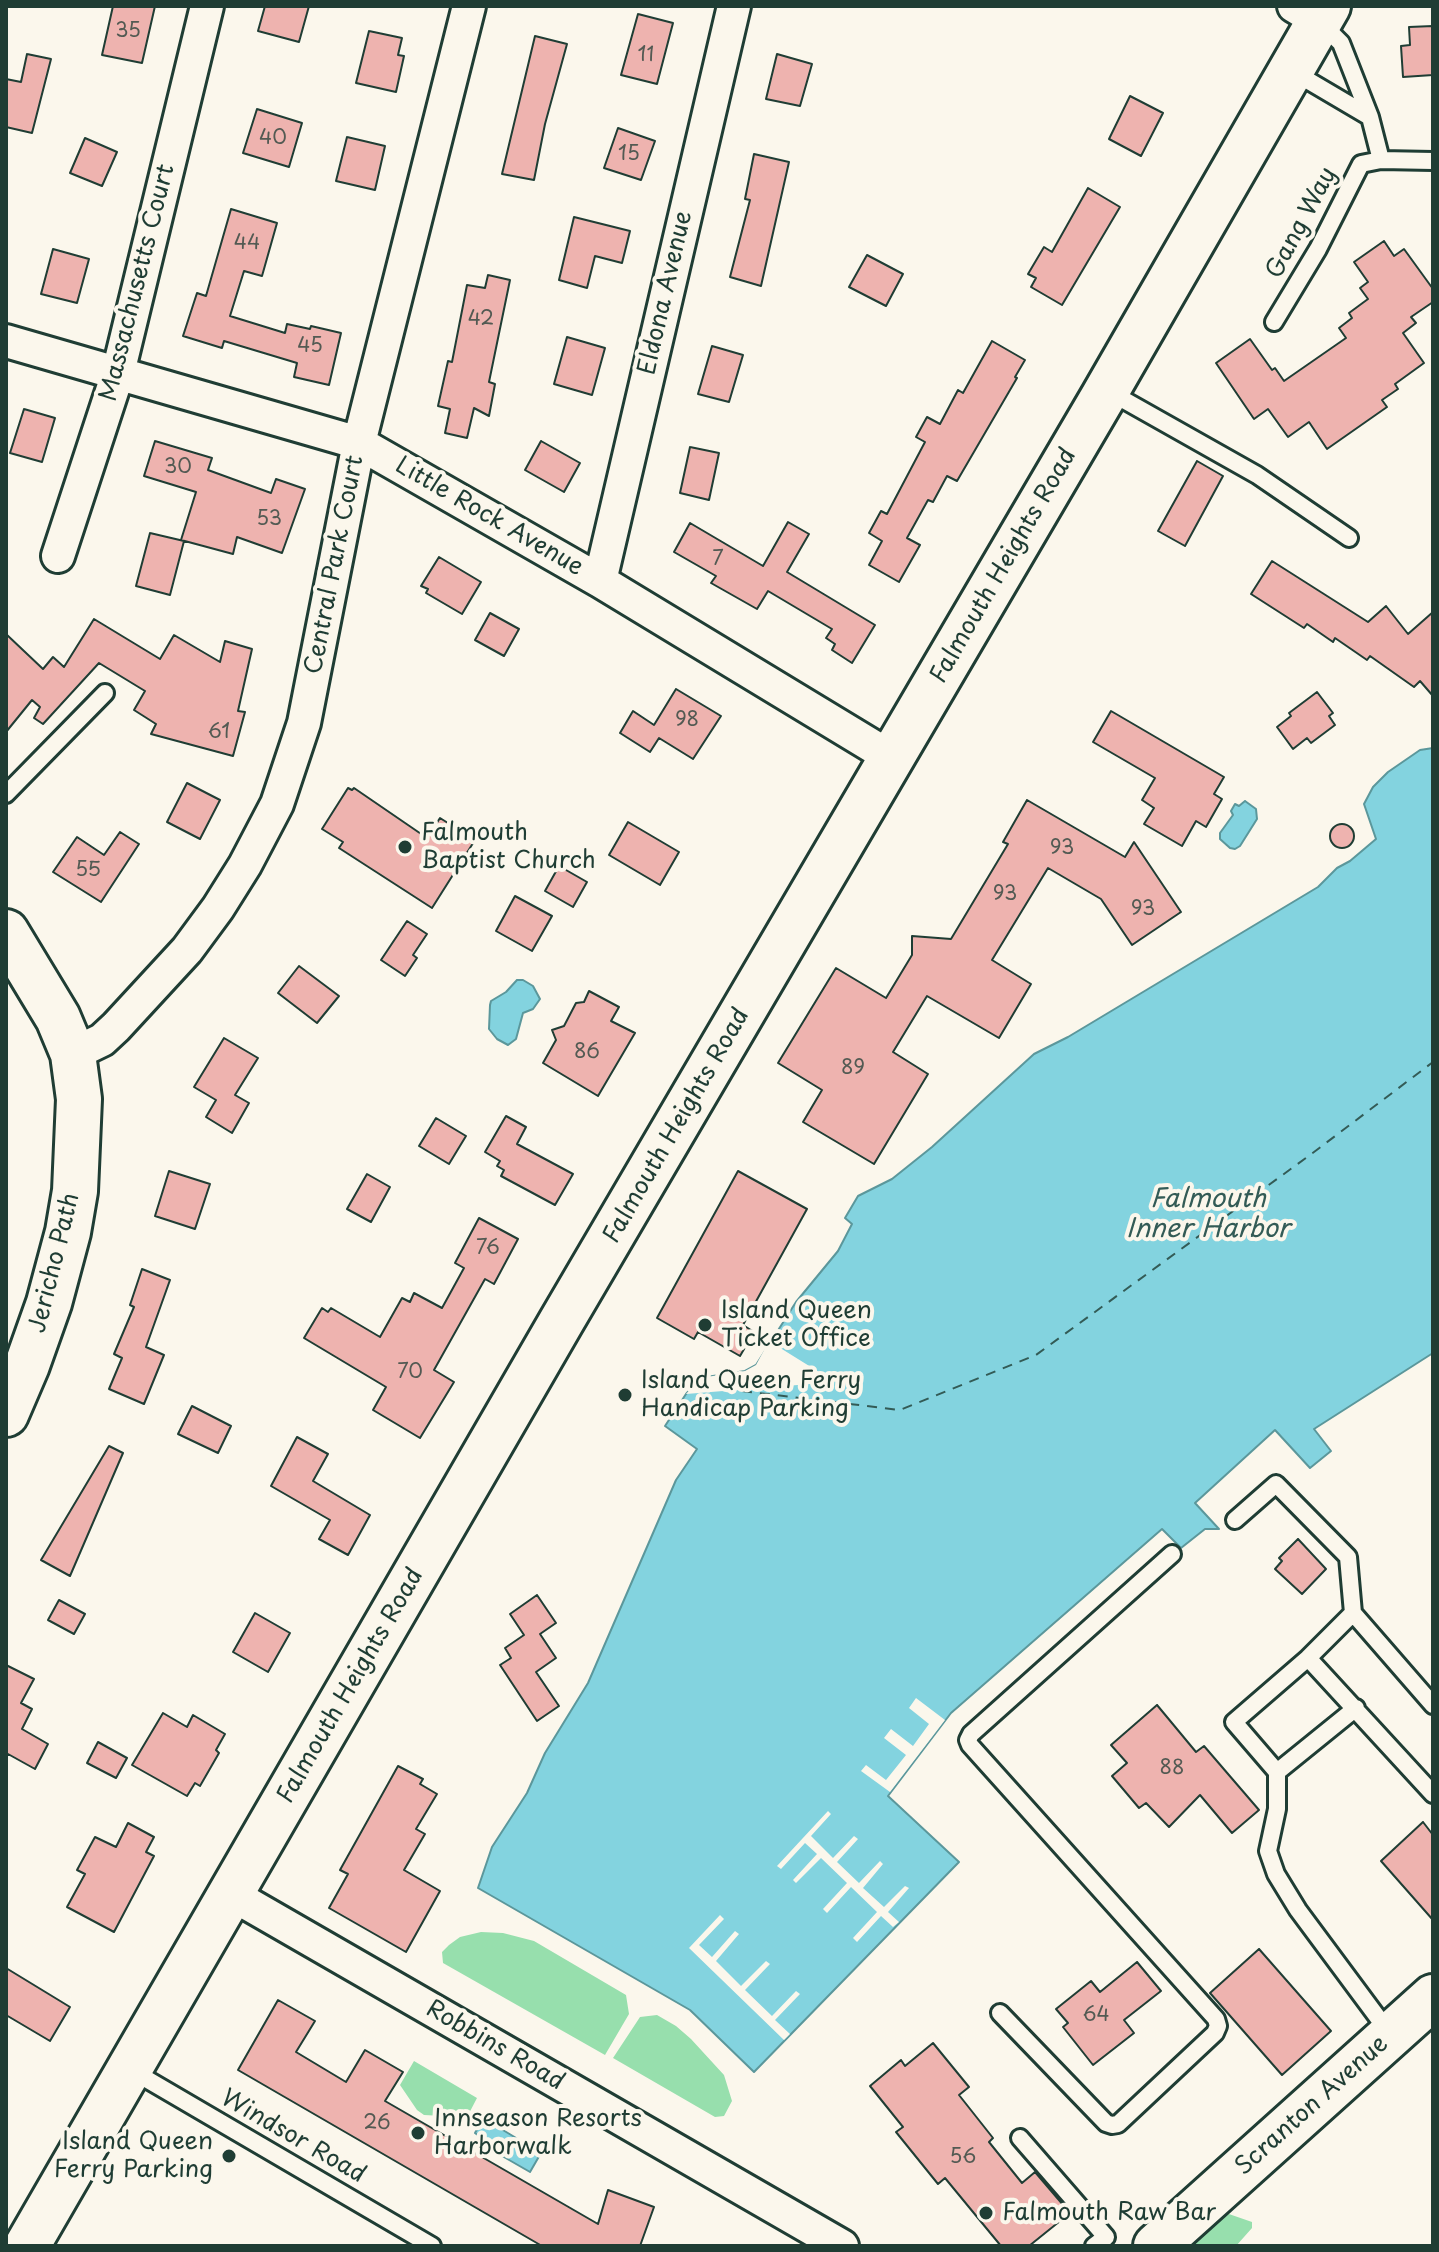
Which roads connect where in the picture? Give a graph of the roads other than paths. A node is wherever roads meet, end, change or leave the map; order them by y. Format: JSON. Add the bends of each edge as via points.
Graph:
{"nodes":[{"id":1,"x":207,"y":6,"type":"edge"},
{"id":2,"x":469,"y":6,"type":"edge"},
{"id":3,"x":734,"y":6,"type":"edge"},
{"id":4,"x":1313,"y":11,"type":"edge"},
{"id":5,"x":1291,"y":70,"type":"junction"},
{"id":6,"x":1370,"y":117,"type":"junction"},
{"id":7,"x":1381,"y":160,"type":"junction"},
{"id":8,"x":1433,"y":161,"type":"edge"},
{"id":9,"x":1274,"y":322,"type":"dead end"},
{"id":10,"x":6,"y":341,"type":"edge"},
{"id":11,"x":118,"y":373,"type":"junction"},
{"id":12,"x":1107,"y":390,"type":"junction"},
{"id":13,"x":359,"y":443,"type":"junction"},
{"id":14,"x":1349,"y":538,"type":"dead end"},
{"id":15,"x":58,"y":556,"type":"dead end"},
{"id":16,"x":600,"y":581,"type":"junction"},
{"id":17,"x":105,"y":693,"type":"dead end"},
{"id":18,"x":892,"y":758,"type":"junction"},
{"id":19,"x":6,"y":794,"type":"edge"},
{"id":20,"x":6,"y":932,"type":"edge"},
{"id":21,"x":73,"y":1054,"type":"junction"},
{"id":22,"x":6,"y":1414,"type":"edge"},
{"id":23,"x":1235,"y":1520,"type":"dead end"},
{"id":24,"x":1172,"y":1554,"type":"dead end"},
{"id":25,"x":1353,"y":1613,"type":"junction"},
{"id":26,"x":1308,"y":1658,"type":"junction"},
{"id":27,"x":1433,"y":1705,"type":"edge"},
{"id":28,"x":1356,"y":1708,"type":"junction"},
{"id":29,"x":1277,"y":1772,"type":"junction"},
{"id":30,"x":1433,"y":1794,"type":"edge"},
{"id":31,"x":231,"y":1894,"type":"junction"},
{"id":32,"x":1433,"y":1997,"type":"edge"},
{"id":33,"x":1000,"y":2013,"type":"dead end"},
{"id":34,"x":1390,"y":2035,"type":"junction"},
{"id":35,"x":130,"y":2069,"type":"junction"},
{"id":36,"x":1020,"y":2138,"type":"dead end"},
{"id":37,"x":27,"y":2246,"type":"edge"},
{"id":38,"x":432,"y":2246,"type":"edge"},
{"id":39,"x":842,"y":2246,"type":"edge"},
{"id":40,"x":1094,"y":2246,"type":"edge"},
{"id":41,"x":1156,"y":2246,"type":"edge"}],
"edges":[{"from":1,"to":11,"type":"street","name":"Massachusetts Court"},
{"from":2,"to":13,"type":"street","name":"Central Park Court"},
{"from":3,"to":16,"type":"street","name":"Eldona Avenue"},
{"from":4,"to":5,"type":"main road","name":"Falmouth Heights Road"},
{"from":4,"to":6,"type":"lane","via":[[1341,43]]},
{"from":5,"to":6,"type":"lane"},
{"from":5,"to":12,"type":"main road","name":"Falmouth Heights Road"},
{"from":6,"to":7,"type":"lane"},
{"from":7,"to":8,"type":"lane"},
{"from":7,"to":9,"type":"lane","name":"Gang Way","via":[[1361,164]]},
{"from":10,"to":11,"type":"street","name":"Little Rock Avenue"},
{"from":11,"to":13,"type":"street","name":"Little Rock Avenue"},
{"from":11,"to":15,"type":"street","name":"Massachusetts Court"},
{"from":12,"to":14,"type":"lane","via":[[1257,475]]},
{"from":12,"to":18,"type":"main road","name":"Falmouth Heights Road"},
{"from":13,"to":16,"type":"street","name":"Little Rock Avenue"},
{"from":13,"to":21,"type":"street","name":"Central Park Court","via":[[307,710],[273,814],[187,950],[102,1040]]},
{"from":16,"to":18,"type":"street","name":"Little Rock Avenue"},
{"from":17,"to":19,"type":"lane"},
{"from":18,"to":31,"type":"main road","name":"Falmouth Heights Road"},
{"from":20,"to":21,"type":"main road","name":"Jericho Path","via":[[45,993]]},
{"from":21,"to":22,"type":"main road","name":"Jericho Path","via":[[78,1146],[68,1232],[49,1303]]},
{"from":23,"to":25,"type":"lane","via":[[1276,1484],[1348,1557]]},
{"from":24,"to":33,"type":"lane","via":[[968,1740],[1218,2026],[1112,2125]]},
{"from":25,"to":26,"type":"lane"},
{"from":25,"to":27,"type":"lane"},
{"from":26,"to":28,"type":"lane"},
{"from":26,"to":29,"type":"lane","via":[[1234,1722]]},
{"from":28,"to":29,"type":"lane"},
{"from":28,"to":30,"type":"lane"},
{"from":29,"to":34,"type":"lane","via":[[1277,1809],[1268,1851],[1276,1874]]},
{"from":31,"to":35,"type":"main road","name":"Falmouth Heights Road"},
{"from":31,"to":39,"type":"street","name":"Robbins Road"},
{"from":32,"to":34,"type":"main road","name":"Scranton Avenue"},
{"from":34,"to":41,"type":"main road","name":"Scranton Avenue"},
{"from":35,"to":37,"type":"main road","name":"Falmouth Heights Road"},
{"from":35,"to":38,"type":"lane","name":"Windsor Road"},
{"from":36,"to":40,"type":"lane","via":[[1106,2237]]}]}
